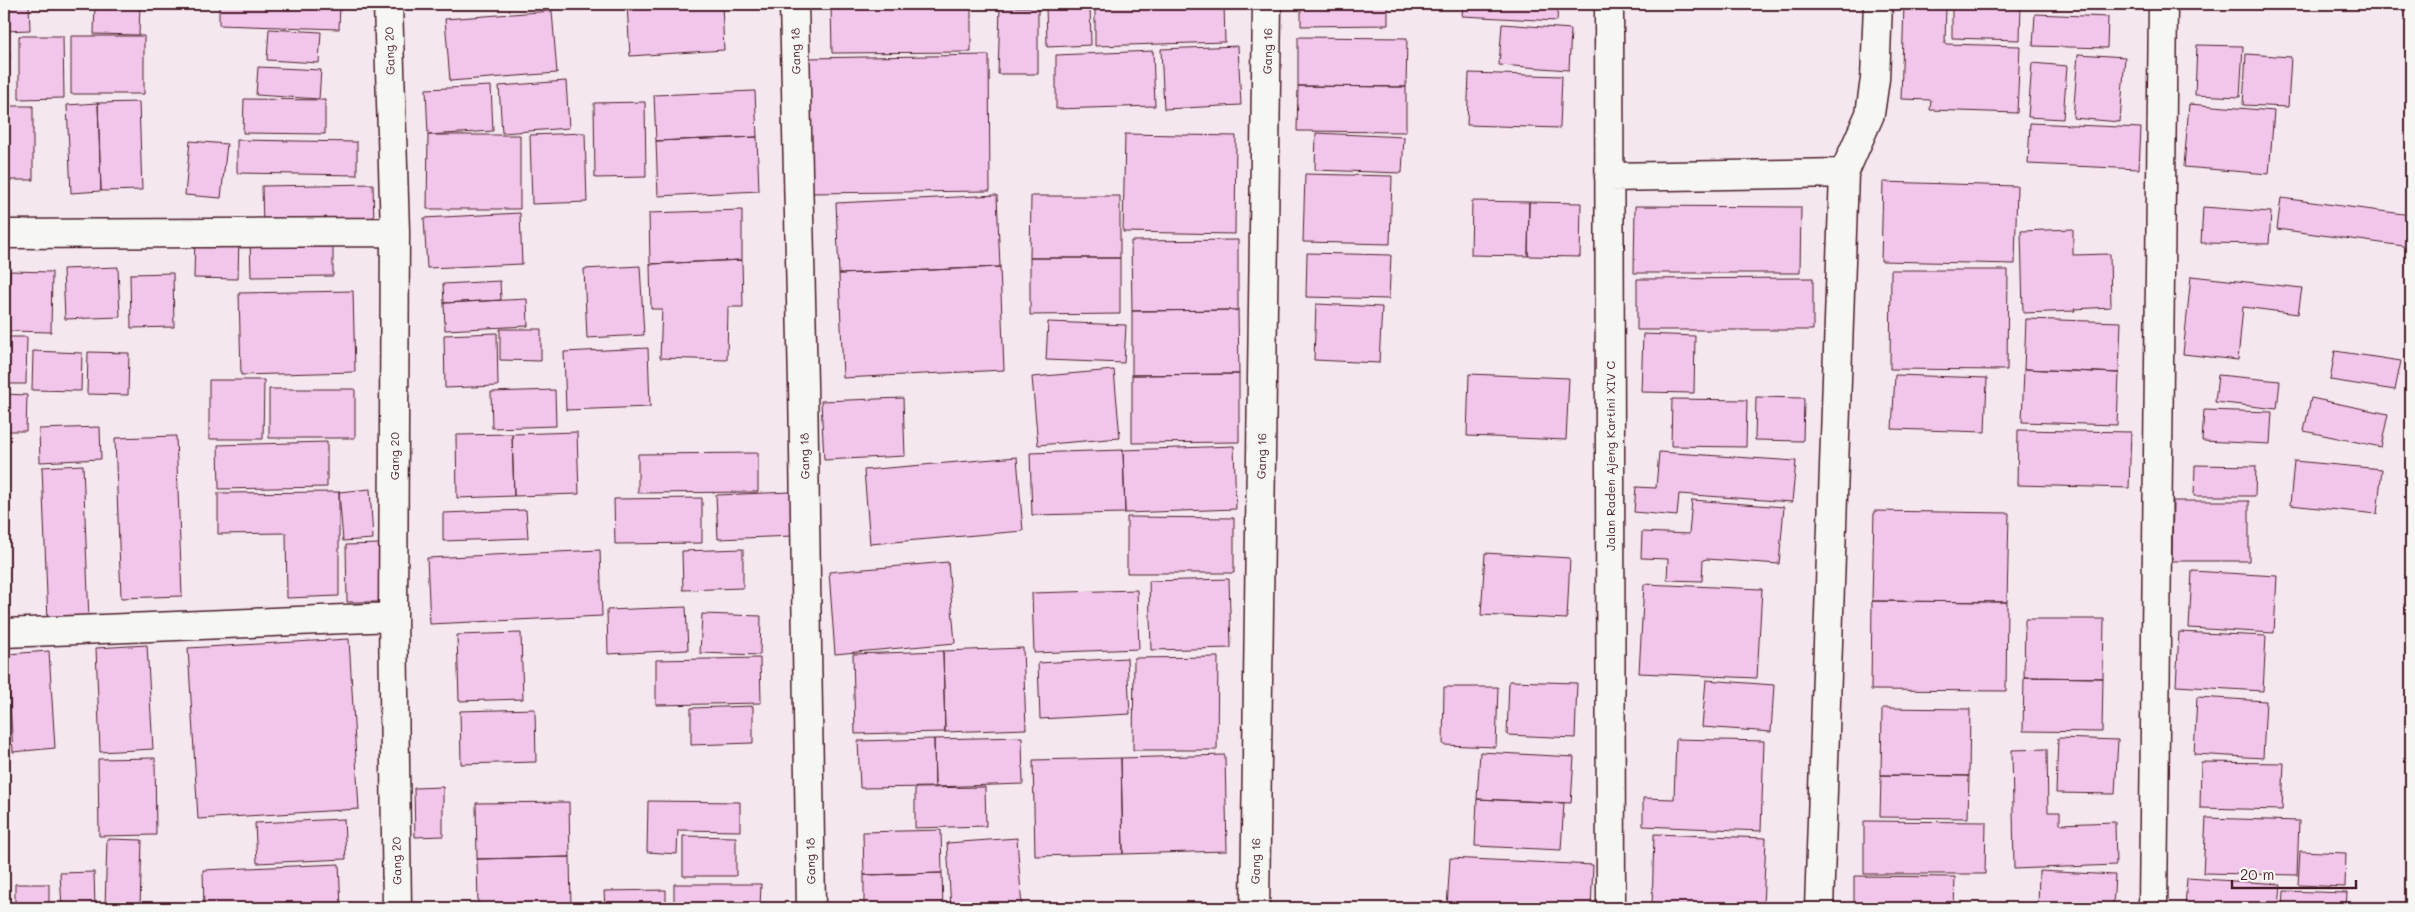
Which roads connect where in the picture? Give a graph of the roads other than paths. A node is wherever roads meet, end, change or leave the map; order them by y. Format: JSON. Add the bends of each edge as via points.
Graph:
{"nodes":[{"id":1,"x":388,"y":4,"type":"edge"},
{"id":2,"x":794,"y":4,"type":"edge"},
{"id":3,"x":1267,"y":4,"type":"edge"},
{"id":4,"x":1609,"y":4,"type":"edge"},
{"id":5,"x":1878,"y":4,"type":"edge"},
{"id":6,"x":2163,"y":4,"type":"edge"},
{"id":7,"x":1844,"y":173,"type":"junction"},
{"id":8,"x":1609,"y":177,"type":"junction"},
{"id":9,"x":395,"y":232,"type":"junction"},
{"id":10,"x":4,"y":234,"type":"edge"},
{"id":11,"x":393,"y":617,"type":"junction"},
{"id":12,"x":4,"y":633,"type":"edge"},
{"id":13,"x":397,"y":908,"type":"edge"},
{"id":14,"x":811,"y":908,"type":"edge"},
{"id":15,"x":1255,"y":908,"type":"edge"},
{"id":16,"x":1610,"y":908,"type":"edge"},
{"id":17,"x":1820,"y":908,"type":"edge"},
{"id":18,"x":2153,"y":908,"type":"edge"}],
"edges":[{"from":1,"to":9,"type":"street","name":"Gang 20"},
{"from":2,"to":14,"type":"street","name":"Gang 18"},
{"from":3,"to":15,"type":"street","name":"Gang 16"},
{"from":4,"to":8,"type":"street","name":"Jalan Raden Ajeng Kartini XIV C"},
{"from":5,"to":7,"type":"street","via":[[1870,114]]},
{"from":6,"to":18,"type":"street"},
{"from":7,"to":8,"type":"street"},
{"from":7,"to":17,"type":"street"},
{"from":8,"to":16,"type":"street","name":"Jalan Raden Ajeng Kartini XIV C"},
{"from":9,"to":10,"type":"street"},
{"from":9,"to":11,"type":"street","name":"Gang 20"},
{"from":11,"to":12,"type":"street"},
{"from":11,"to":13,"type":"street","name":"Gang 20"}]}
